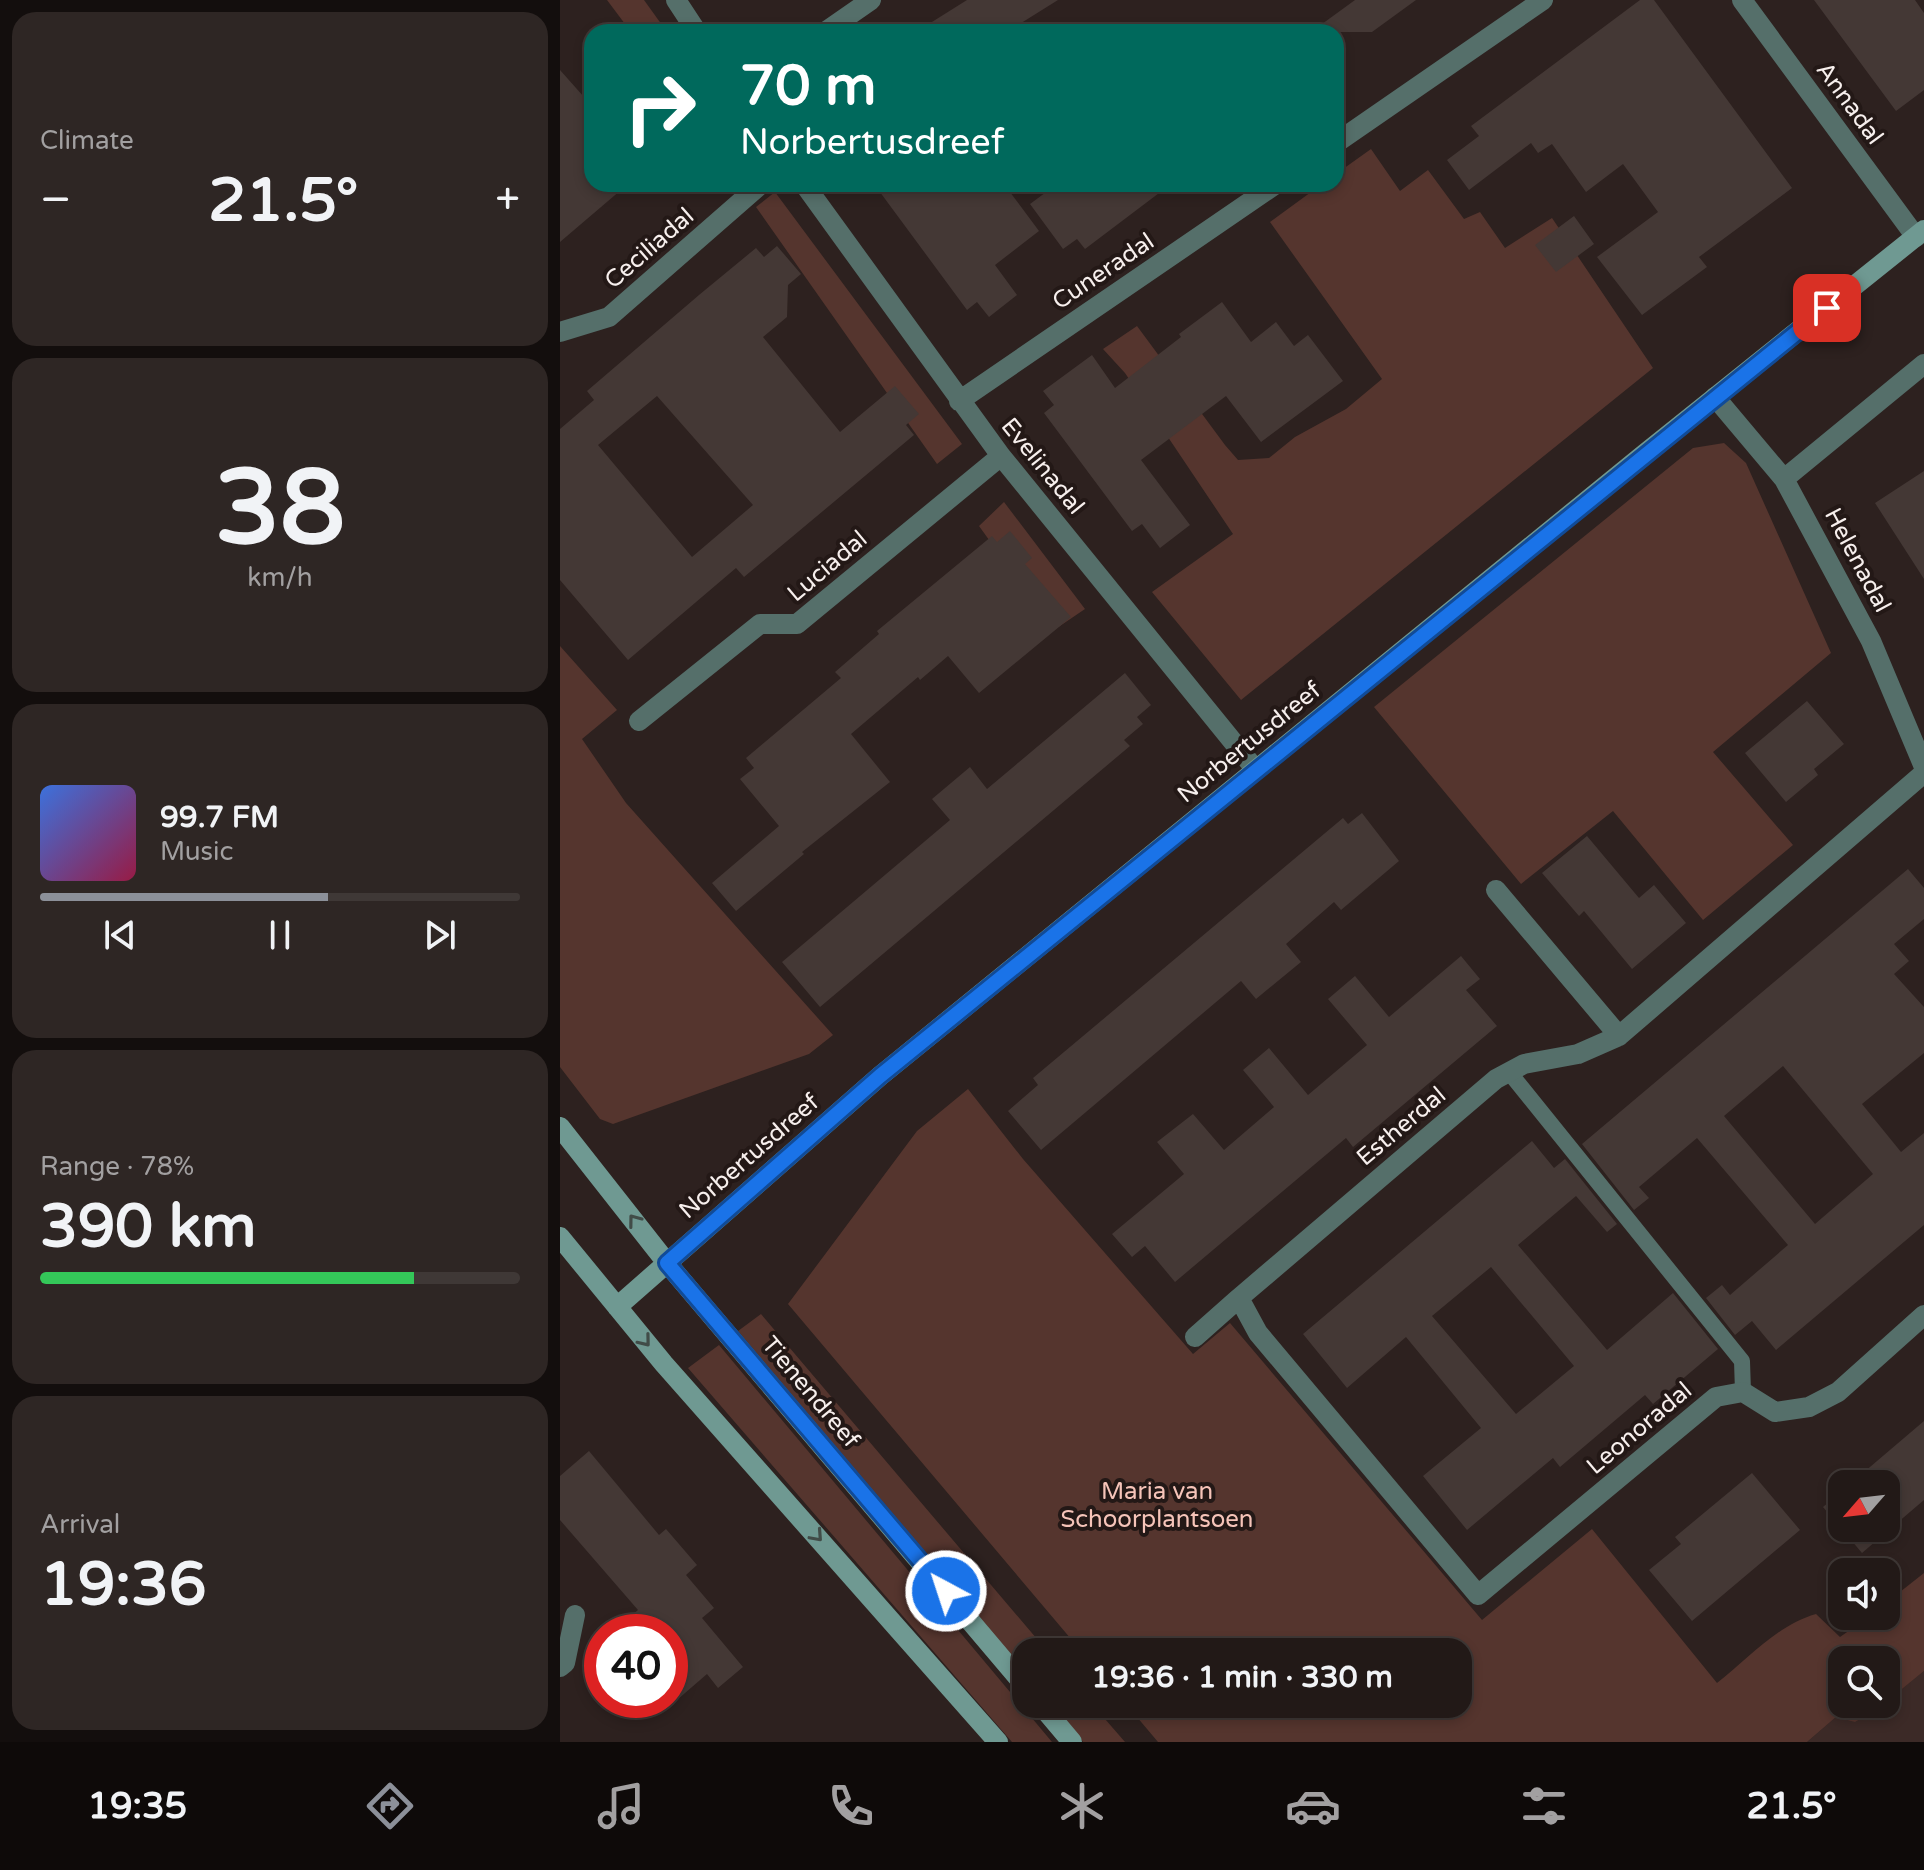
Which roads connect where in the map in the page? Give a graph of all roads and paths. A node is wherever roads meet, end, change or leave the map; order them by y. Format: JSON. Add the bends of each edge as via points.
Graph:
{"nodes":[{"id":1,"x":676,"y":0,"type":"edge"},
{"id":2,"x":871,"y":0,"type":"edge"},
{"id":3,"x":1543,"y":0,"type":"edge"},
{"id":4,"x":1742,"y":0,"type":"edge"},
{"id":5,"x":692,"y":24,"type":"edge"},
{"id":6,"x":836,"y":24,"type":"edge"},
{"id":7,"x":1344,"y":137,"type":"edge"},
{"id":8,"x":752,"y":192,"type":"edge"},
{"id":9,"x":810,"y":192,"type":"edge"},
{"id":10,"x":1264,"y":192,"type":"edge"},
{"id":11,"x":1920,"y":233,"type":"edge"},
{"id":12,"x":560,"y":332,"type":"edge"},
{"id":13,"x":1924,"y":364,"type":"edge"},
{"id":14,"x":1715,"y":397,"type":"junction"},
{"id":15,"x":959,"y":401,"type":"junction"},
{"id":16,"x":1001,"y":456,"type":"junction"},
{"id":17,"x":1784,"y":479,"type":"junction"},
{"id":18,"x":639,"y":721,"type":"dead end"},
{"id":19,"x":1924,"y":767,"type":"edge"},
{"id":20,"x":1256,"y":770,"type":"junction"},
{"id":21,"x":1924,"y":773,"type":"edge"},
{"id":22,"x":1496,"y":890,"type":"dead end"},
{"id":23,"x":1619,"y":1036,"type":"junction"},
{"id":24,"x":1509,"y":1072,"type":"junction"},
{"id":25,"x":560,"y":1127,"type":"edge"},
{"id":26,"x":560,"y":1237,"type":"edge"},
{"id":27,"x":667,"y":1263,"type":"junction"},
{"id":28,"x":1239,"y":1298,"type":"junction"},
{"id":29,"x":617,"y":1307,"type":"junction"},
{"id":30,"x":1924,"y":1315,"type":"edge"},
{"id":31,"x":1195,"y":1337,"type":"dead end"},
{"id":32,"x":1743,"y":1392,"type":"junction"},
{"id":33,"x":575,"y":1615,"type":"dead end"},
{"id":34,"x":560,"y":1667,"type":"edge"},
{"id":35,"x":1012,"y":1670,"type":"edge"},
{"id":36,"x":1052,"y":1718,"type":"edge"},
{"id":37,"x":998,"y":1742,"type":"edge"},
{"id":38,"x":1072,"y":1742,"type":"edge"}],
"edges":[{"from":1,"to":5,"type":"street"},
{"from":2,"to":6,"type":"street"},
{"from":3,"to":7,"type":"street"},
{"from":4,"to":11,"type":"street","name":"Annadal"},
{"from":8,"to":12,"type":"street","name":"Ceciliadal","via":[[609,317]]},
{"from":9,"to":15,"type":"street","name":"Evelinadal"},
{"from":10,"to":15,"type":"street","name":"Cuneradal"},
{"from":11,"to":14,"type":"street","name":"Norbertusdreef"},
{"from":13,"to":17,"type":"street"},
{"from":14,"to":17,"type":"street","name":"Helenadal"},
{"from":14,"to":20,"type":"street","name":"Norbertusdreef"},
{"from":15,"to":16,"type":"street","name":"Evelinadal"},
{"from":16,"to":18,"type":"street","name":"Luciadal","via":[[797,624],[760,624]]},
{"from":16,"to":20,"type":"street","name":"Evelinadal"},
{"from":17,"to":19,"type":"street","name":"Helenadal","via":[[1871,641]]},
{"from":20,"to":27,"type":"street","name":"Norbertusdreef","via":[[880,1076]]},
{"from":21,"to":23,"type":"street","name":"Estherdal"},
{"from":22,"to":23,"type":"street"},
{"from":23,"to":24,"type":"street","name":"Estherdal","via":[[1578,1054]]},
{"from":24,"to":28,"type":"street","name":"Estherdal"},
{"from":24,"to":32,"type":"lane","via":[[1742,1361]]},
{"from":27,"to":25,"type":"street","name":"Tienendreef","one_way":true},
{"from":26,"to":29,"type":"street"},
{"from":27,"to":29,"type":"street","name":"Norbertusdreef"},
{"from":27,"to":35,"type":"street","name":"Tienendreef"},
{"from":28,"to":31,"type":"street","name":"Estherdal"},
{"from":28,"to":32,"type":"street","name":"Leonoradal","via":[[1258,1333],[1478,1595],[1716,1397]]},
{"from":29,"to":37,"type":"street","one_way":true},
{"from":30,"to":32,"type":"street","via":[[1838,1392],[1809,1407],[1775,1412]]},
{"from":33,"to":34,"type":"street"},
{"from":36,"to":38,"type":"street"}]}
